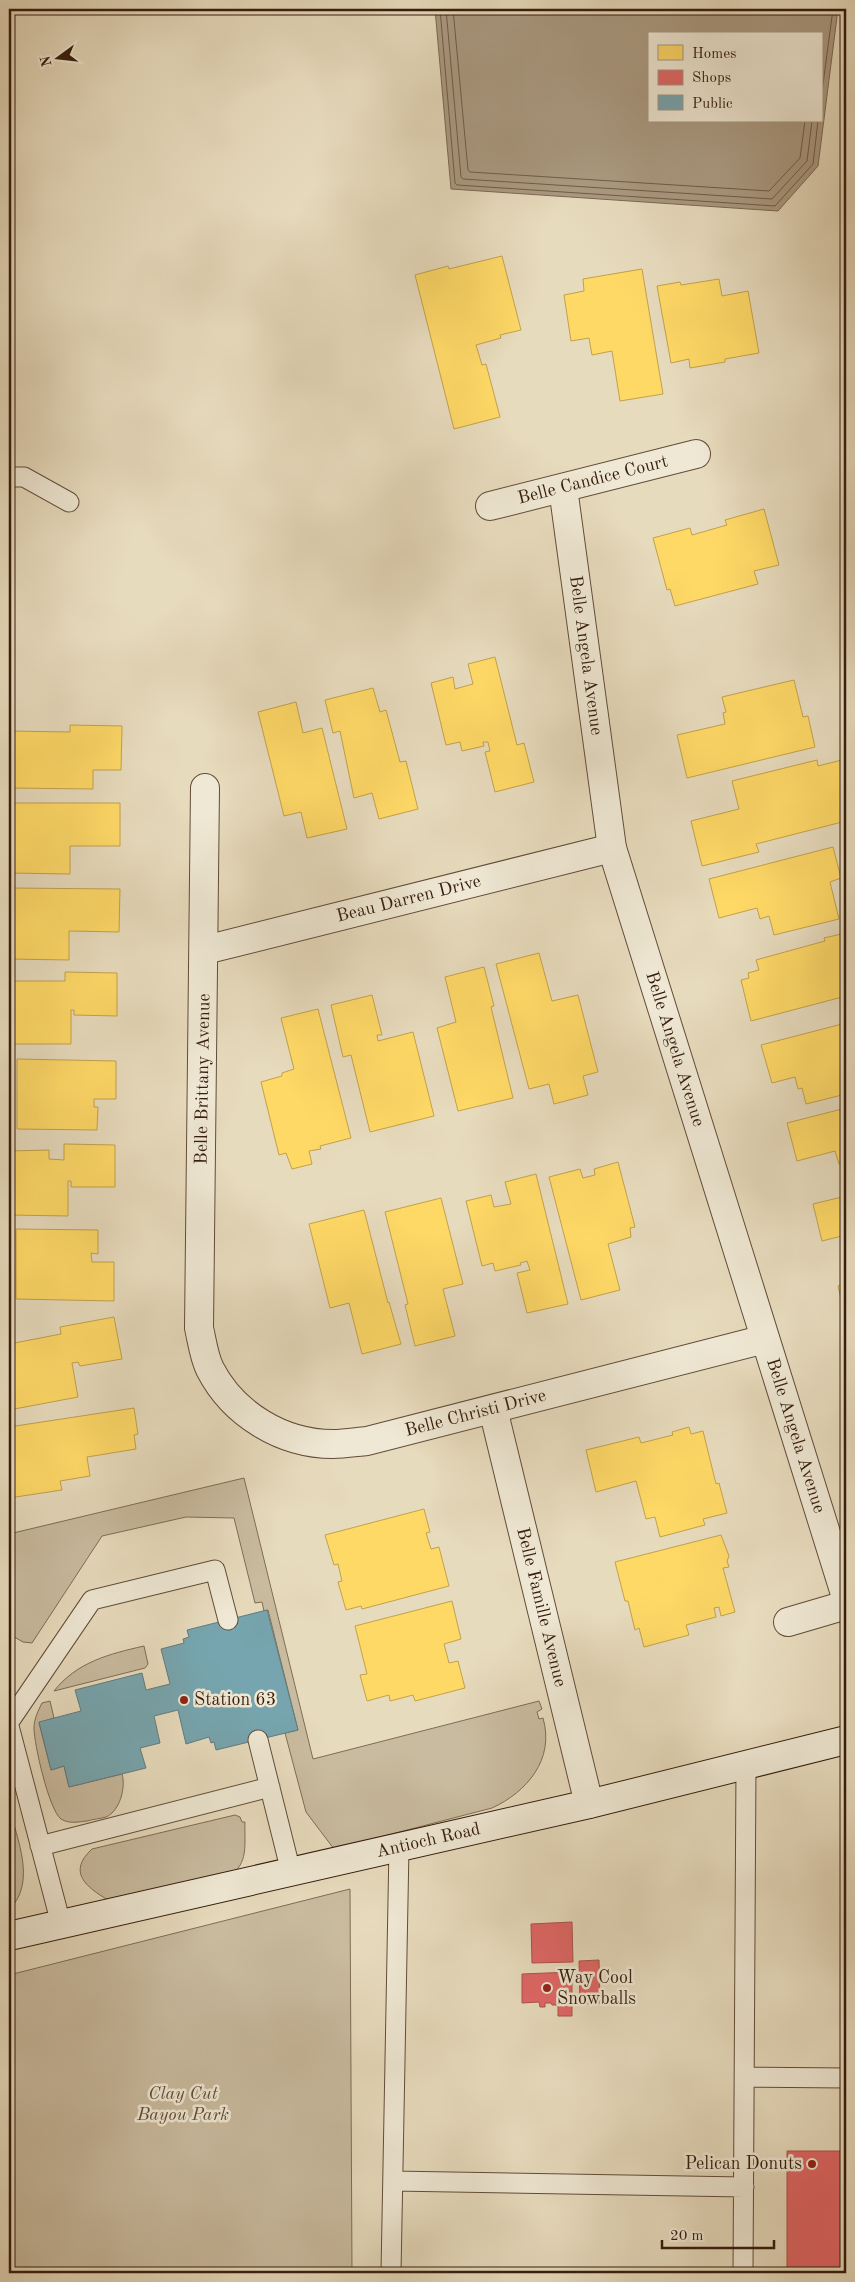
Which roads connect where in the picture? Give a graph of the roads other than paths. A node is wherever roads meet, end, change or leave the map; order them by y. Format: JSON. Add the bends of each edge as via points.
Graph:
{"nodes":[{"id":1,"x":696,"y":454,"type":"dead end"},
{"id":2,"x":9,"y":476,"type":"edge"},
{"id":3,"x":563,"y":488,"type":"junction"},
{"id":4,"x":69,"y":502,"type":"dead end"},
{"id":5,"x":490,"y":506,"type":"dead end"},
{"id":6,"x":205,"y":788,"type":"dead end"},
{"id":7,"x":612,"y":848,"type":"junction"},
{"id":8,"x":205,"y":950,"type":"junction"},
{"id":9,"x":765,"y":1338,"type":"junction"},
{"id":10,"x":210,"y":1368,"type":"joint"},
{"id":11,"x":493,"y":1409,"type":"junction"},
{"id":12,"x":846,"y":1597,"type":"edge"},
{"id":13,"x":846,"y":1605,"type":"edge"},
{"id":14,"x":228,"y":1620,"type":"dead end"},
{"id":15,"x":788,"y":1622,"type":"dead end"},
{"id":16,"x":9,"y":1724,"type":"edge"},
{"id":17,"x":258,"y":1740,"type":"dead end"},
{"id":18,"x":846,"y":1740,"type":"edge"},
{"id":19,"x":746,"y":1765,"type":"junction"},
{"id":20,"x":270,"y":1786,"type":"junction"},
{"id":21,"x":589,"y":1804,"type":"junction"},
{"id":22,"x":40,"y":1846,"type":"junction"},
{"id":23,"x":399,"y":1847,"type":"junction"},
{"id":24,"x":291,"y":1872,"type":"junction"},
{"id":25,"x":60,"y":1924,"type":"junction"},
{"id":26,"x":9,"y":1936,"type":"edge"},
{"id":27,"x":745,"y":2077,"type":"junction"},
{"id":28,"x":846,"y":2078,"type":"edge"},
{"id":29,"x":393,"y":2180,"type":"junction"},
{"id":30,"x":744,"y":2186,"type":"junction"},
{"id":31,"x":391,"y":2273,"type":"edge"},
{"id":32,"x":743,"y":2273,"type":"edge"}],
"edges":[{"from":1,"to":3,"type":"street","name":"Belle Candice Court"},
{"from":2,"to":4,"type":"lane","via":[[24,477]]},
{"from":3,"to":5,"type":"street","name":"Belle Candice Court"},
{"from":3,"to":7,"type":"street","name":"Belle Angela Avenue"},
{"from":6,"to":8,"type":"street","name":"Belle Brittany Avenue"},
{"from":7,"to":8,"type":"street","name":"Beau Darren Drive"},
{"from":7,"to":9,"type":"street","name":"Belle Angela Avenue"},
{"from":8,"to":10,"type":"street","name":"Belle Brittany Avenue","via":[[199,1328]]},
{"from":9,"to":11,"type":"street","name":"Belle Christi Drive"},
{"from":9,"to":12,"type":"street","name":"Belle Angela Avenue"},
{"from":10,"to":11,"type":"street","name":"Belle Christi Drive","via":[[232,1402],[268,1428],[300,1440],[332,1444],[367,1441]]},
{"from":11,"to":21,"type":"street","name":"Belle Famille Avenue"},
{"from":13,"to":15,"type":"street"},
{"from":14,"to":16,"type":"lane","via":[[215,1570],[92,1600]]},
{"from":16,"to":22,"type":"lane"},
{"from":17,"to":20,"type":"lane"},
{"from":18,"to":19,"type":"street","name":"Antioch Road"},
{"from":19,"to":21,"type":"street","name":"Antioch Road"},
{"from":19,"to":27,"type":"lane"},
{"from":20,"to":22,"type":"lane"},
{"from":20,"to":24,"type":"lane"},
{"from":21,"to":23,"type":"street","name":"Antioch Road"},
{"from":22,"to":25,"type":"lane"},
{"from":23,"to":24,"type":"street","name":"Antioch Road"},
{"from":23,"to":29,"type":"lane"},
{"from":24,"to":25,"type":"street","name":"Antioch Road"},
{"from":25,"to":26,"type":"street","name":"Antioch Road"},
{"from":27,"to":28,"type":"lane"},
{"from":27,"to":30,"type":"lane"},
{"from":29,"to":30,"type":"lane"},
{"from":29,"to":31,"type":"lane"},
{"from":30,"to":32,"type":"lane"}]}
